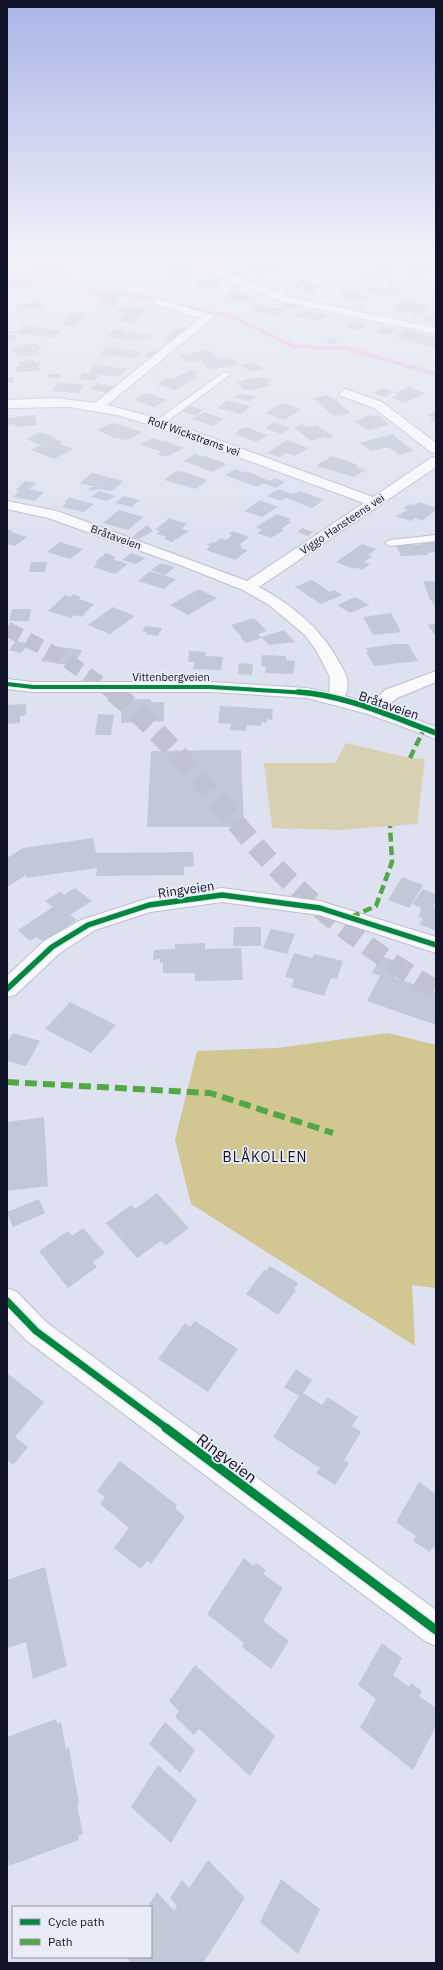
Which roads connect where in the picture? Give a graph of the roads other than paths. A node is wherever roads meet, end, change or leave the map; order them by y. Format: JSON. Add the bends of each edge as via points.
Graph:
{"nodes":[{"id":1,"x":167,"y":350,"type":"edge"},
{"id":2,"x":227,"y":374,"type":"dead end"},
{"id":3,"x":345,"y":393,"type":"dead end"},
{"id":4,"x":7,"y":404,"type":"edge"},
{"id":5,"x":98,"y":406,"type":"junction"},
{"id":6,"x":159,"y":423,"type":"junction"},
{"id":7,"x":436,"y":449,"type":"edge"},
{"id":8,"x":436,"y":462,"type":"edge"},
{"id":9,"x":374,"y":502,"type":"junction"},
{"id":10,"x":7,"y":505,"type":"edge"},
{"id":11,"x":436,"y":538,"type":"edge"},
{"id":12,"x":390,"y":543,"type":"dead end"},
{"id":13,"x":248,"y":587,"type":"junction"},
{"id":14,"x":436,"y":676,"type":"edge"},
{"id":15,"x":7,"y":684,"type":"edge"},
{"id":16,"x":335,"y":698,"type":"junction"},
{"id":17,"x":374,"y":710,"type":"junction"},
{"id":18,"x":436,"y":733,"type":"edge"},
{"id":19,"x":436,"y":945,"type":"edge"},
{"id":20,"x":7,"y":989,"type":"edge"},
{"id":21,"x":7,"y":1301,"type":"edge"},
{"id":22,"x":436,"y":1630,"type":"edge"}],
"edges":[{"from":1,"to":5,"type":"street"},
{"from":2,"to":6,"type":"lane"},
{"from":3,"to":7,"type":"street","via":[[378,405]]},
{"from":4,"to":5,"type":"street","name":"Rolf Wickstrøms vei","via":[[55,402]]},
{"from":5,"to":6,"type":"street","name":"Rolf Wickstrøms vei"},
{"from":6,"to":9,"type":"street","name":"Rolf Wickstrøms vei"},
{"from":8,"to":9,"type":"street","name":"Viggo Hansteens vei"},
{"from":9,"to":13,"type":"street","name":"Viggo Hansteens vei"},
{"from":10,"to":13,"type":"street","name":"Bråtaveien","via":[[52,514]]},
{"from":11,"to":12,"type":"lane"},
{"from":13,"to":16,"type":"street","name":"Bråtaveien","via":[[275,602],[311,632],[340,677],[339,690]]},
{"from":14,"to":17,"type":"street","via":[[391,694]]},
{"from":15,"to":16,"type":"street","name":"Vittenbergveien","via":[[32,687],[210,687]]},
{"from":16,"to":17,"type":"street","name":"Bråtaveien"},
{"from":17,"to":18,"type":"street","name":"Bråtaveien"},
{"from":19,"to":20,"type":"street","name":"Ringveien","via":[[320,908],[222,895],[149,906],[88,925],[52,947]]},
{"from":21,"to":22,"type":"street","name":"Ringveien","via":[[36,1332]]}]}
